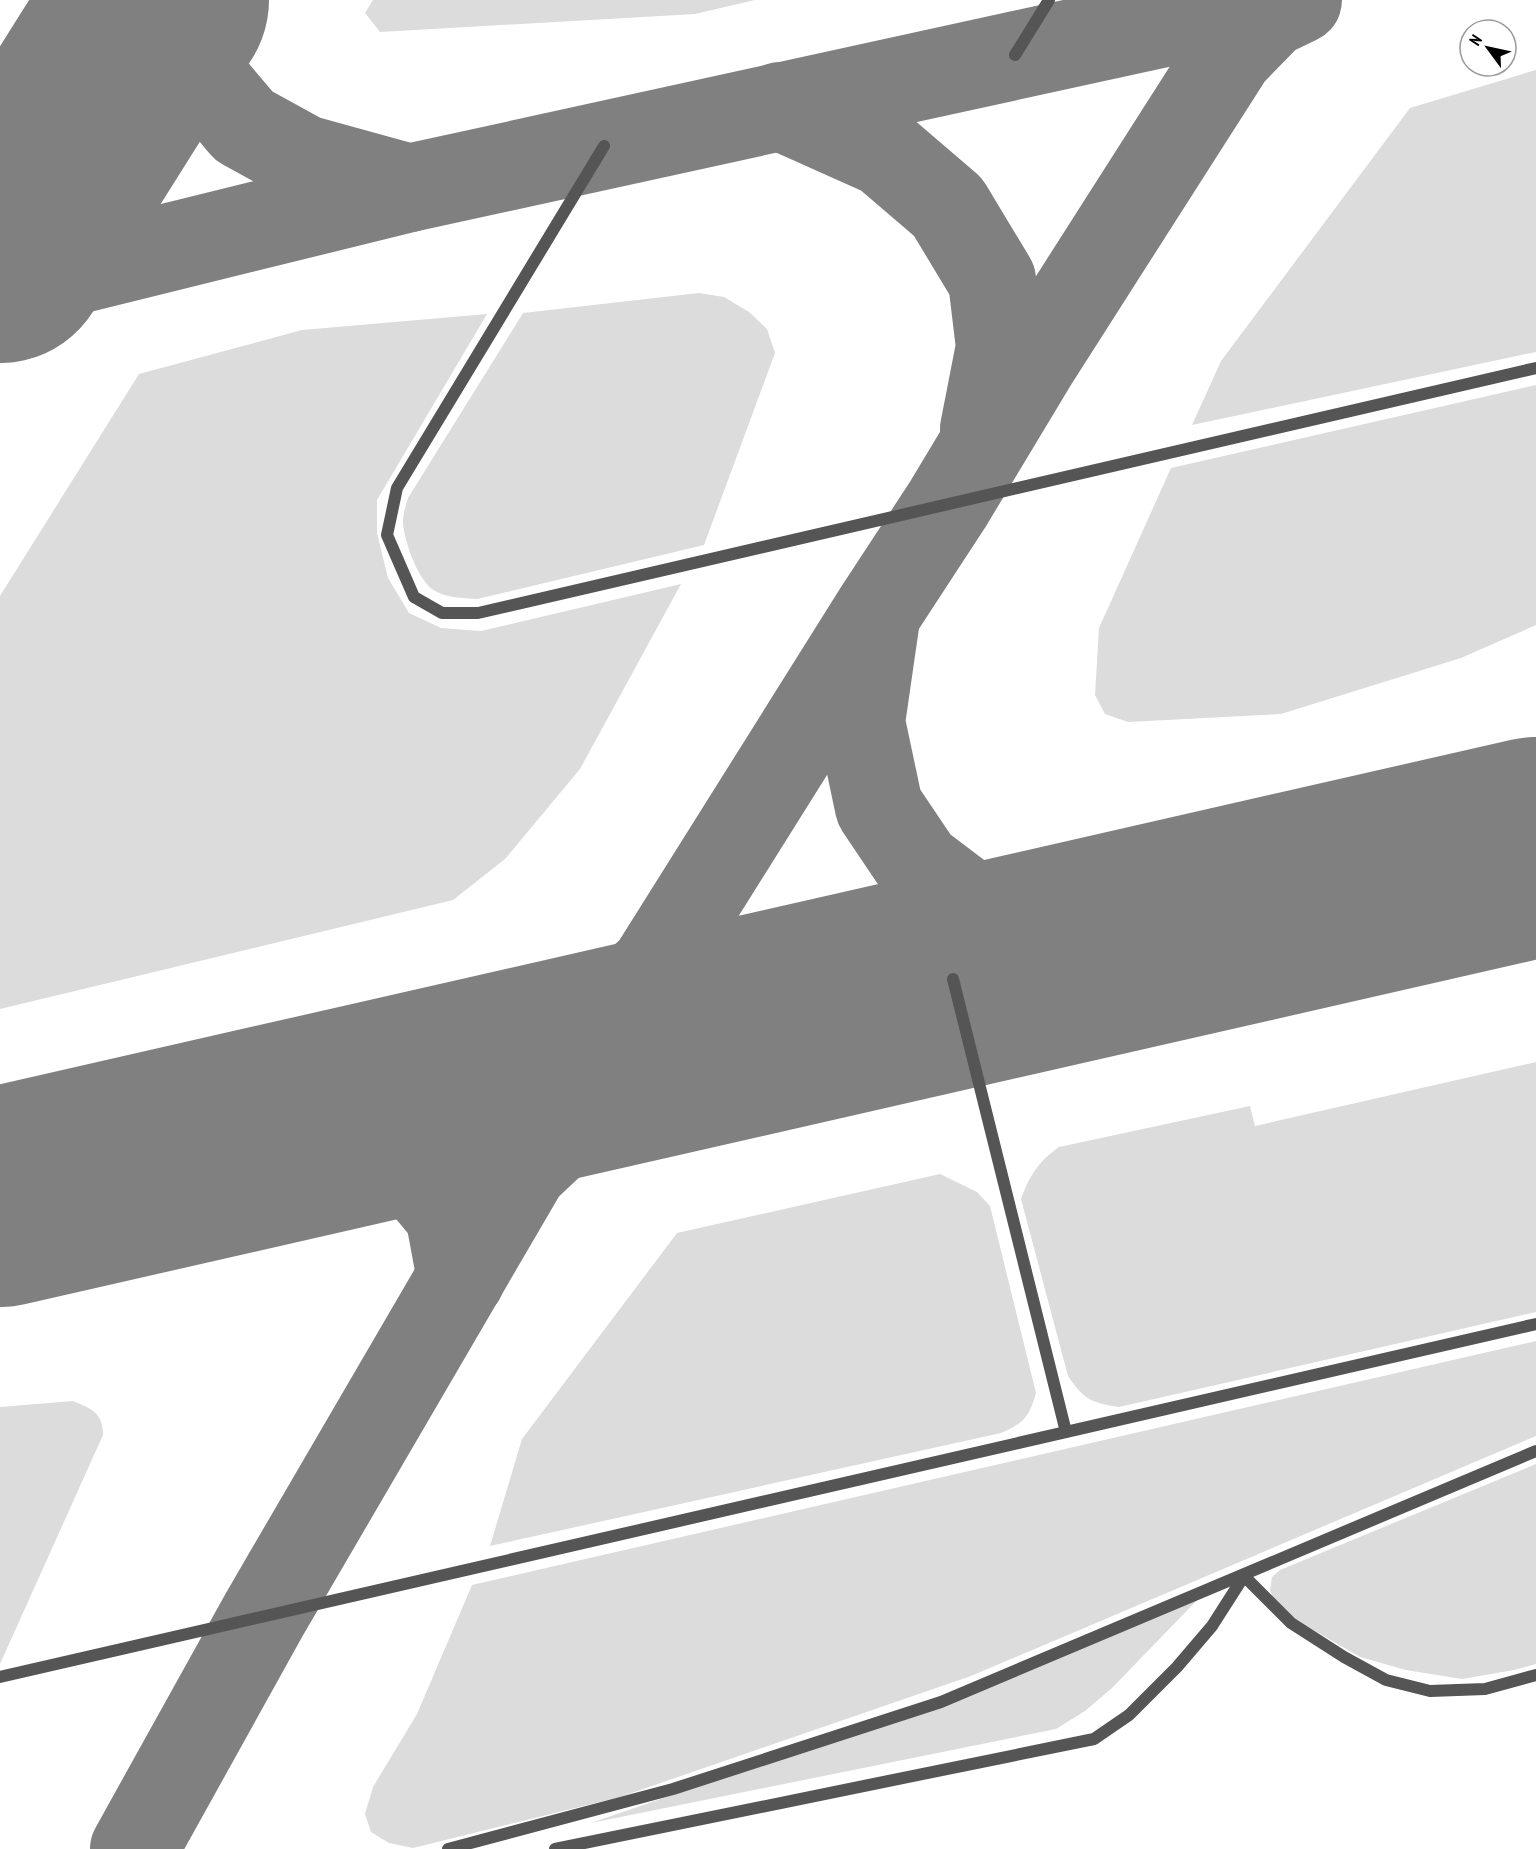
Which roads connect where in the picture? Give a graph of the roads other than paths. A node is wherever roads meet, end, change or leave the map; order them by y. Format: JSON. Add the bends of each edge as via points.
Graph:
{"nodes":[{"id":1,"x":1049,"y":0,"type":"edge"},
{"id":2,"x":1015,"y":55,"type":"dead end"},
{"id":3,"x":604,"y":146,"type":"dead end"},
{"id":4,"x":1536,"y":368,"type":"edge"},
{"id":5,"x":953,"y":979,"type":"dead end"},
{"id":6,"x":1536,"y":1324,"type":"edge"},
{"id":7,"x":1066,"y":1432,"type":"junction"},
{"id":8,"x":1536,"y":1451,"type":"edge"},
{"id":9,"x":1244,"y":1576,"type":"junction"},
{"id":10,"x":1536,"y":1675,"type":"edge"},
{"id":11,"x":0,"y":1677,"type":"edge"},
{"id":12,"x":448,"y":1849,"type":"edge"},
{"id":13,"x":555,"y":1849,"type":"edge"}],
"edges":[{"from":1,"to":2,"type":"lane"},
{"from":3,"to":4,"type":"lane","via":[[397,488],[387,535],[414,597],[442,613],[478,613]]},
{"from":5,"to":7,"type":"lane"},
{"from":6,"to":7,"type":"lane"},
{"from":7,"to":11,"type":"lane"},
{"from":8,"to":9,"type":"lane"},
{"from":9,"to":10,"type":"lane","via":[[1291,1623],[1386,1680],[1430,1691],[1485,1689]]},
{"from":9,"to":12,"type":"lane","via":[[941,1702],[673,1789]]},
{"from":9,"to":13,"type":"lane","via":[[1212,1626],[1177,1667],[1129,1715],[1094,1739]]}]}
